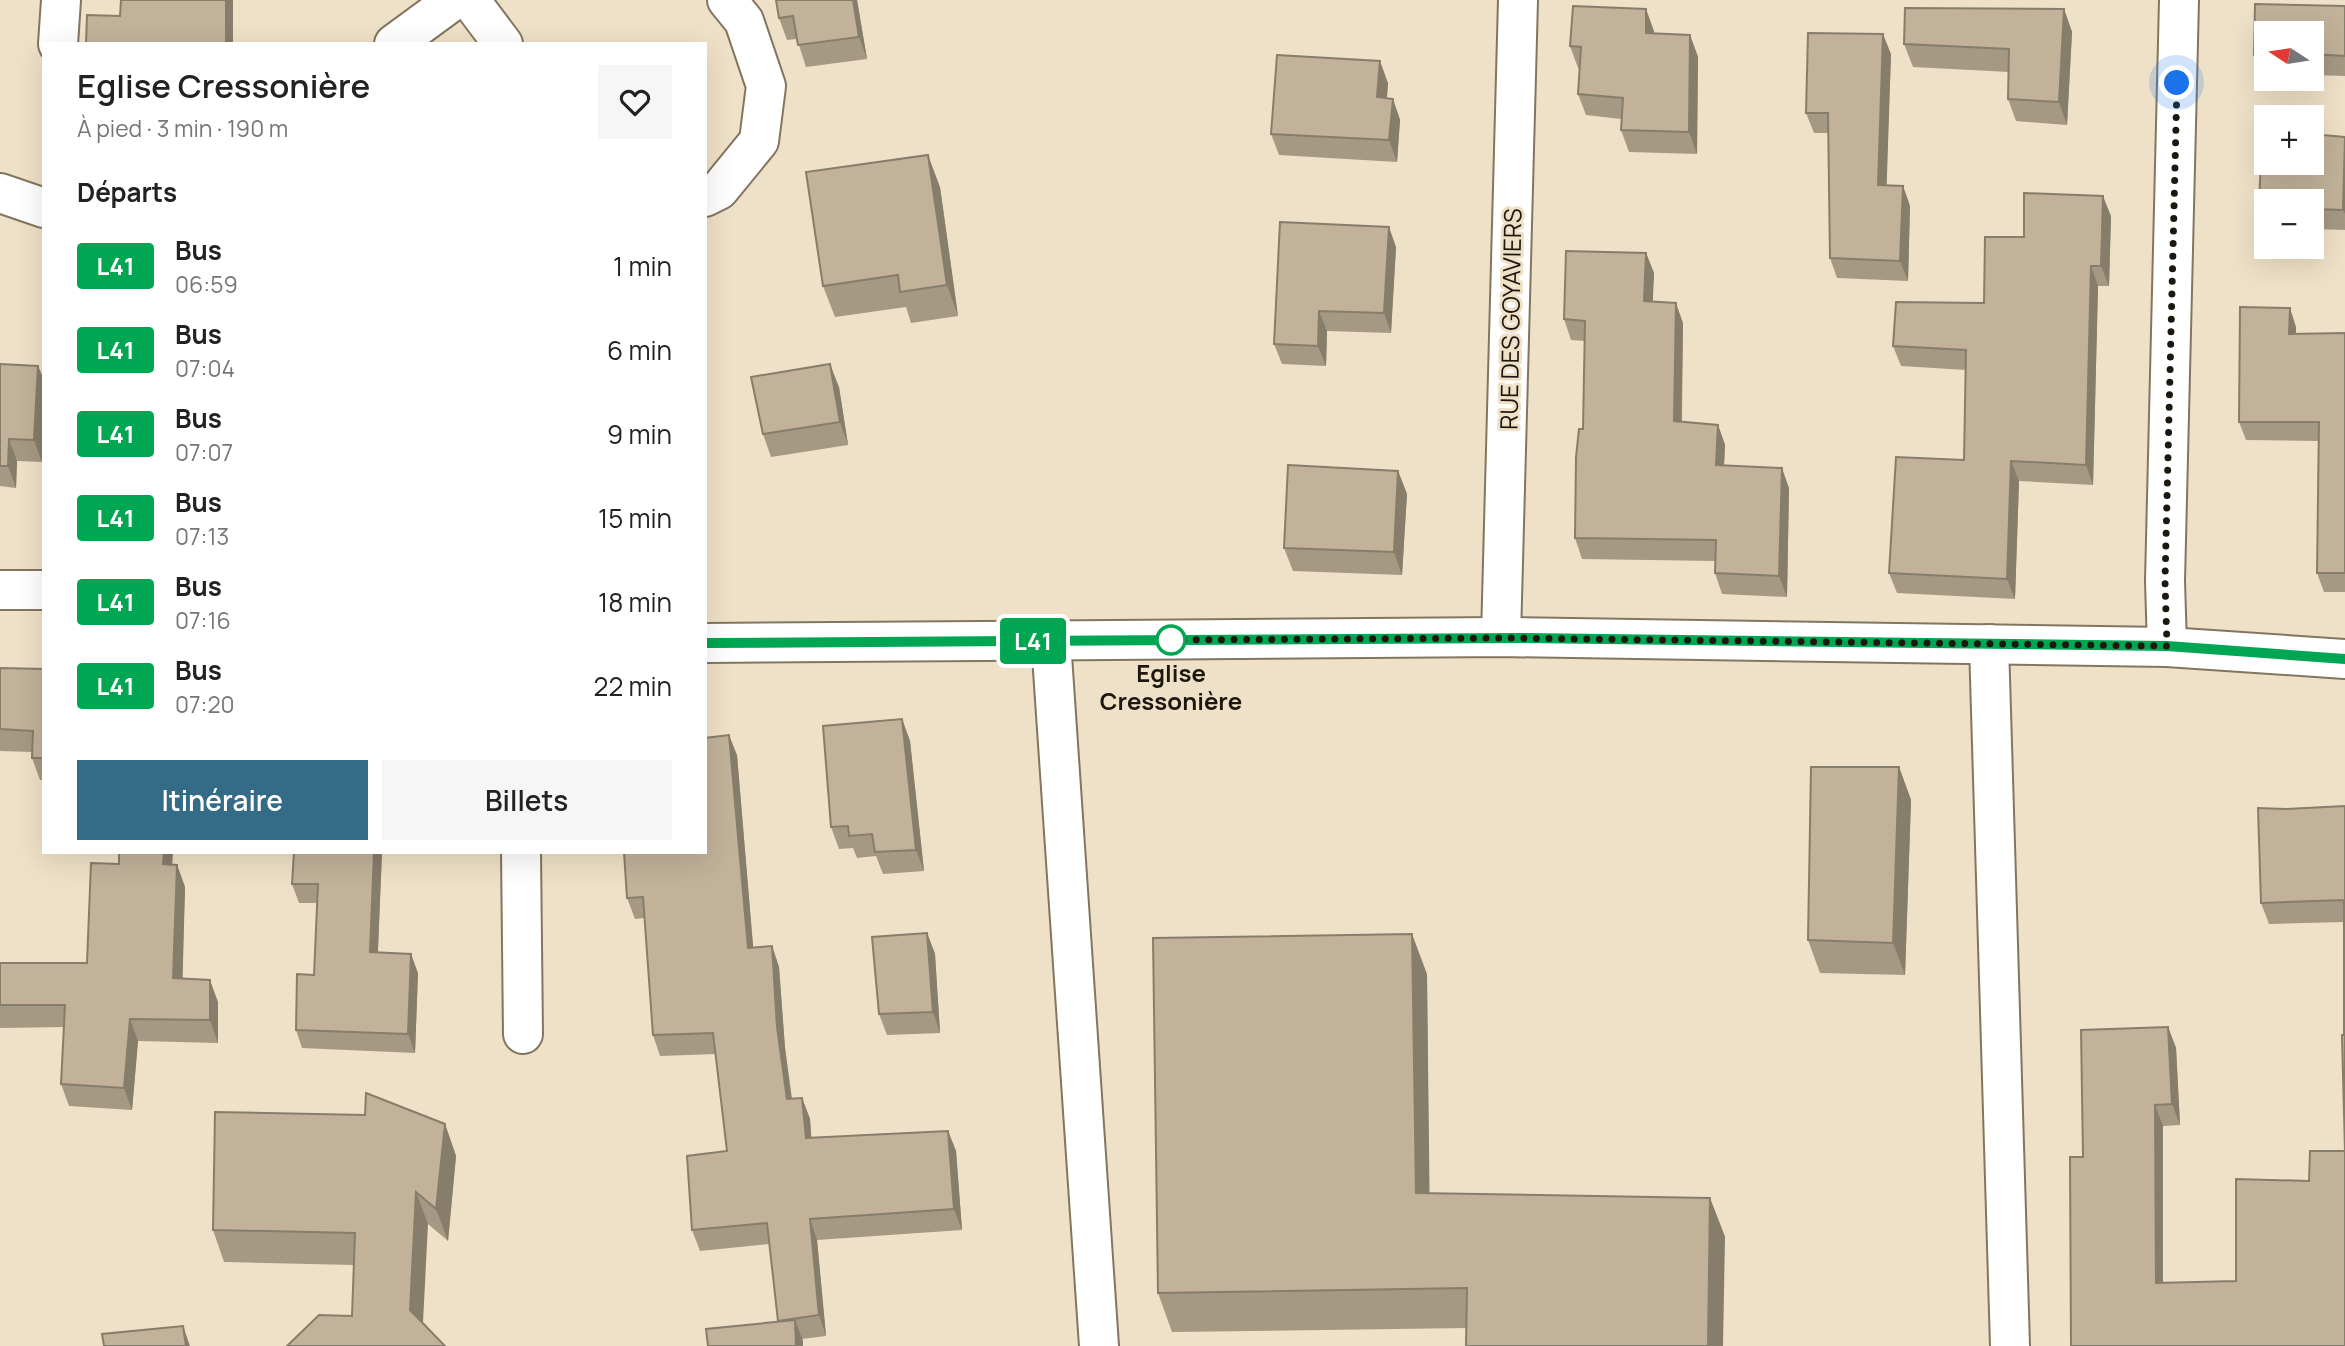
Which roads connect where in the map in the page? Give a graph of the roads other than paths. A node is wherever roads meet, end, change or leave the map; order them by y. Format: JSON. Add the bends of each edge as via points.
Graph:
{"nodes":[{"id":1,"x":61,"y":0,"type":"edge"},
{"id":2,"x":454,"y":0,"type":"edge"},
{"id":3,"x":470,"y":0,"type":"edge"},
{"id":4,"x":727,"y":0,"type":"edge"},
{"id":5,"x":1518,"y":0,"type":"edge"},
{"id":6,"x":2179,"y":0,"type":"edge"},
{"id":7,"x":58,"y":42,"type":"edge"},
{"id":8,"x":397,"y":42,"type":"edge"},
{"id":9,"x":502,"y":42,"type":"edge"},
{"id":10,"x":0,"y":193,"type":"edge"},
{"id":11,"x":707,"y":196,"type":"edge"},
{"id":12,"x":42,"y":207,"type":"edge"},
{"id":13,"x":0,"y":590,"type":"edge"},
{"id":14,"x":42,"y":590,"type":"edge"},
{"id":15,"x":1501,"y":638,"type":"junction"},
{"id":16,"x":1051,"y":641,"type":"junction"},
{"id":17,"x":707,"y":643,"type":"edge"},
{"id":18,"x":1989,"y":644,"type":"junction"},
{"id":19,"x":2167,"y":646,"type":"junction"},
{"id":20,"x":2345,"y":659,"type":"edge"},
{"id":21,"x":520,"y":854,"type":"edge"},
{"id":22,"x":523,"y":1034,"type":"dead end"},
{"id":23,"x":1099,"y":1346,"type":"edge"},
{"id":24,"x":2010,"y":1346,"type":"edge"}],
"edges":[{"from":1,"to":7,"type":"street"},
{"from":2,"to":8,"type":"street"},
{"from":3,"to":9,"type":"street"},
{"from":4,"to":11,"type":"street","via":[[744,21],[766,86],[759,141],[719,190]]},
{"from":5,"to":15,"type":"street","name":"RUE DES GOYAVIERS"},
{"from":6,"to":19,"type":"street"},
{"from":10,"to":12,"type":"street"},
{"from":13,"to":14,"type":"street"},
{"from":15,"to":16,"type":"street"},
{"from":15,"to":18,"type":"street"},
{"from":16,"to":17,"type":"street"},
{"from":16,"to":23,"type":"street"},
{"from":18,"to":19,"type":"street"},
{"from":18,"to":24,"type":"street"},
{"from":19,"to":20,"type":"street"},
{"from":21,"to":22,"type":"street"}]}
